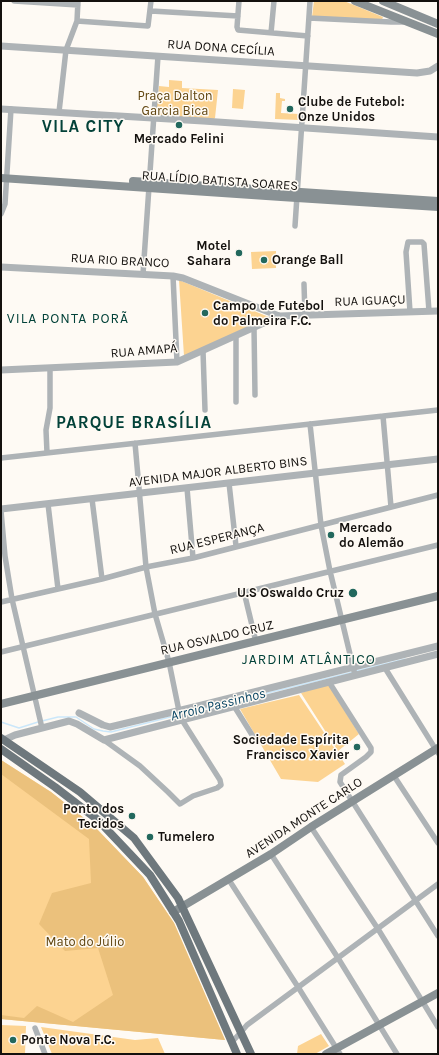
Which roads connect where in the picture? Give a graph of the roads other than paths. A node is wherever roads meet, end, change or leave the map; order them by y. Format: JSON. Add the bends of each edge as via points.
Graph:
{"nodes":[{"id":1,"x":14,"y":1,"type":"edge"},
{"id":2,"x":151,"y":1,"type":"edge"},
{"id":3,"x":239,"y":1,"type":"edge"},
{"id":4,"x":274,"y":1,"type":"edge"},
{"id":5,"x":310,"y":1,"type":"edge"},
{"id":6,"x":355,"y":1,"type":"edge"},
{"id":7,"x":383,"y":1,"type":"edge"},
{"id":8,"x":78,"y":3,"type":"edge"},
{"id":9,"x":151,"y":11,"type":"junction"},
{"id":10,"x":238,"y":16,"type":"junction"},
{"id":11,"x":309,"y":18,"type":"junction"},
{"id":12,"x":77,"y":21,"type":"junction"},
{"id":13,"x":405,"y":22,"type":"junction"},
{"id":14,"x":438,"y":24,"type":"edge"},
{"id":15,"x":271,"y":33,"type":"junction"},
{"id":16,"x":438,"y":34,"type":"edge"},
{"id":17,"x":308,"y":36,"type":"junction"},
{"id":18,"x":1,"y":46,"type":"edge"},
{"id":19,"x":66,"y":50,"type":"junction"},
{"id":20,"x":158,"y":56,"type":"junction"},
{"id":21,"x":306,"y":66,"type":"junction"},
{"id":22,"x":438,"y":66,"type":"edge"},
{"id":23,"x":1,"y":109,"type":"edge"},
{"id":24,"x":11,"y":110,"type":"junction"},
{"id":25,"x":59,"y":112,"type":"junction"},
{"id":26,"x":154,"y":118,"type":"junction"},
{"id":27,"x":302,"y":128,"type":"junction"},
{"id":28,"x":438,"y":137,"type":"edge"},
{"id":29,"x":4,"y":175,"type":"edge"},
{"id":30,"x":149,"y":185,"type":"junction"},
{"id":31,"x":297,"y":195,"type":"junction"},
{"id":32,"x":383,"y":200,"type":"junction"},
{"id":33,"x":438,"y":201,"type":"edge"},
{"id":34,"x":438,"y":207,"type":"edge"},
{"id":35,"x":1,"y":214,"type":"edge"},
{"id":36,"x":295,"y":226,"type":"dead end"},
{"id":37,"x":1,"y":267,"type":"edge"},
{"id":38,"x":143,"y":274,"type":"junction"},
{"id":39,"x":173,"y":276,"type":"junction"},
{"id":40,"x":304,"y":284,"type":"dead end"},
{"id":41,"x":429,"y":311,"type":"junction"},
{"id":42,"x":438,"y":311,"type":"edge"},
{"id":43,"x":410,"y":312,"type":"junction"},
{"id":44,"x":279,"y":316,"type":"junction"},
{"id":45,"x":305,"y":316,"type":"junction"},
{"id":46,"x":254,"y":327,"type":"junction"},
{"id":47,"x":236,"y":336,"type":"junction"},
{"id":48,"x":203,"y":351,"type":"junction"},
{"id":49,"x":178,"y":362,"type":"junction"},
{"id":50,"x":50,"y":368,"type":"junction"},
{"id":51,"x":1,"y":370,"type":"edge"},
{"id":52,"x":255,"y":395,"type":"dead end"},
{"id":53,"x":236,"y":402,"type":"dead end"},
{"id":54,"x":205,"y":410,"type":"dead end"},
{"id":55,"x":438,"y":410,"type":"edge"},
{"id":56,"x":383,"y":416,"type":"junction"},
{"id":57,"x":310,"y":424,"type":"junction"},
{"id":58,"x":135,"y":443,"type":"junction"},
{"id":59,"x":47,"y":453,"type":"junction"},
{"id":60,"x":1,"y":458,"type":"edge"},
{"id":61,"x":438,"y":459,"type":"edge"},
{"id":62,"x":387,"y":465,"type":"junction"},
{"id":63,"x":316,"y":473,"type":"junction"},
{"id":64,"x":229,"y":483,"type":"junction"},
{"id":65,"x":187,"y":488,"type":"junction"},
{"id":66,"x":140,"y":493,"type":"junction"},
{"id":67,"x":438,"y":495,"type":"edge"},
{"id":68,"x":92,"y":499,"type":"junction"},
{"id":69,"x":48,"y":504,"type":"junction"},
{"id":70,"x":392,"y":507,"type":"junction"},
{"id":71,"x":1,"y":510,"type":"edge"},
{"id":72,"x":321,"y":525,"type":"junction"},
{"id":73,"x":438,"y":545,"type":"edge"},
{"id":74,"x":236,"y":546,"type":"junction"},
{"id":75,"x":3,"y":557,"type":"edge"},
{"id":76,"x":194,"y":558,"type":"junction"},
{"id":77,"x":146,"y":567,"type":"junction"},
{"id":78,"x":330,"y":571,"type":"junction"},
{"id":79,"x":102,"y":579,"type":"junction"},
{"id":80,"x":58,"y":589,"type":"junction"},
{"id":81,"x":244,"y":592,"type":"junction"},
{"id":82,"x":438,"y":596,"type":"edge"},
{"id":83,"x":12,"y":599,"type":"junction"},
{"id":84,"x":1,"y":602,"type":"edge"},
{"id":85,"x":155,"y":614,"type":"junction"},
{"id":86,"x":342,"y":620,"type":"junction"},
{"id":87,"x":256,"y":642,"type":"junction"},
{"id":88,"x":22,"y":646,"type":"junction"},
{"id":89,"x":438,"y":646,"type":"edge"},
{"id":90,"x":1,"y":652,"type":"edge"},
{"id":91,"x":437,"y":656,"type":"edge"},
{"id":92,"x":168,"y":662,"type":"junction"},
{"id":93,"x":385,"y":668,"type":"junction"},
{"id":94,"x":354,"y":671,"type":"junction"},
{"id":95,"x":329,"y":682,"type":"junction"},
{"id":96,"x":34,"y":695,"type":"junction"},
{"id":97,"x":1,"y":704,"type":"edge"},
{"id":98,"x":234,"y":706,"type":"junction"},
{"id":99,"x":179,"y":711,"type":"junction"},
{"id":100,"x":79,"y":713,"type":"dead end"},
{"id":101,"x":182,"y":719,"type":"junction"},
{"id":102,"x":41,"y":726,"type":"junction"},
{"id":103,"x":101,"y":733,"type":"junction"},
{"id":104,"x":254,"y":738,"type":"dead end"},
{"id":105,"x":3,"y":739,"type":"edge"},
{"id":106,"x":1,"y":749,"type":"edge"},
{"id":107,"x":437,"y":750,"type":"edge"},
{"id":108,"x":9,"y":754,"type":"junction"},
{"id":109,"x":394,"y":776,"type":"junction"},
{"id":110,"x":352,"y":801,"type":"junction"},
{"id":111,"x":311,"y":827,"type":"junction"},
{"id":112,"x":438,"y":843,"type":"edge"},
{"id":113,"x":271,"y":854,"type":"junction"},
{"id":114,"x":229,"y":880,"type":"junction"},
{"id":115,"x":438,"y":884,"type":"edge"},
{"id":116,"x":415,"y":900,"type":"junction"},
{"id":117,"x":182,"y":907,"type":"junction"},
{"id":118,"x":173,"y":912,"type":"junction"},
{"id":119,"x":378,"y":929,"type":"junction"},
{"id":120,"x":438,"y":936,"type":"edge"},
{"id":121,"x":338,"y":958,"type":"junction"},
{"id":122,"x":298,"y":987,"type":"junction"},
{"id":123,"x":438,"y":993,"type":"edge"},
{"id":124,"x":423,"y":1002,"type":"junction"},
{"id":125,"x":380,"y":1025,"type":"junction"},
{"id":126,"x":438,"y":1027,"type":"edge"},
{"id":127,"x":35,"y":1028,"type":"dead end"},
{"id":128,"x":240,"y":1032,"type":"junction"},
{"id":129,"x":232,"y":1042,"type":"junction"},
{"id":130,"x":338,"y":1051,"type":"edge"},
{"id":131,"x":45,"y":1054,"type":"edge"},
{"id":132,"x":238,"y":1054,"type":"edge"},
{"id":133,"x":250,"y":1054,"type":"edge"},
{"id":134,"x":326,"y":1054,"type":"edge"},
{"id":135,"x":397,"y":1054,"type":"edge"}],
"edges":[{"from":1,"to":8,"type":"street"},
{"from":2,"to":9,"type":"street"},
{"from":3,"to":10,"type":"street"},
{"from":4,"to":15,"type":"street"},
{"from":5,"to":11,"type":"street"},
{"from":6,"to":13,"type":"main road"},
{"from":7,"to":14,"type":"main road"},
{"from":8,"to":12,"type":"street"},
{"from":9,"to":10,"type":"street"},
{"from":9,"to":12,"type":"street","via":[[148,26]]},
{"from":10,"to":15,"type":"street","via":[[238,30]]},
{"from":11,"to":13,"type":"street"},
{"from":11,"to":17,"type":"street"},
{"from":12,"to":19,"type":"street"},
{"from":13,"to":16,"type":"main road"},
{"from":15,"to":17,"type":"street"},
{"from":17,"to":21,"type":"street"},
{"from":18,"to":19,"type":"street","name":"RUA DONA CECÍLIA"},
{"from":19,"to":20,"type":"street","name":"RUA DONA CECÍLIA"},
{"from":19,"to":25,"type":"street"},
{"from":20,"to":21,"type":"street","name":"RUA DONA CECÍLIA"},
{"from":20,"to":26,"type":"street"},
{"from":21,"to":22,"type":"street","name":"RUA DONA CECÍLIA","via":[[417,74]]},
{"from":21,"to":27,"type":"street"},
{"from":23,"to":24,"type":"street"},
{"from":24,"to":25,"type":"street"},
{"from":24,"to":29,"type":"street"},
{"from":25,"to":26,"type":"street"},
{"from":26,"to":27,"type":"street"},
{"from":26,"to":30,"type":"street"},
{"from":27,"to":28,"type":"street"},
{"from":27,"to":31,"type":"street"},
{"from":29,"to":30,"type":"main road","name":"RUA LÍDIO BATISTA SOARES"},
{"from":29,"to":35,"type":"street","via":[[5,204]]},
{"from":30,"to":31,"type":"main road","name":"RUA LÍDIO BATISTA SOARES"},
{"from":30,"to":38,"type":"street"},
{"from":31,"to":32,"type":"main road","name":"RUA LÍDIO BATISTA SOARES"},
{"from":31,"to":36,"type":"street"},
{"from":32,"to":33,"type":"main road","name":"RUA LÍDIO BATISTA SOARES"},
{"from":32,"to":34,"type":"main road","name":"RUA LÍDIO BATISTA SOARES"},
{"from":37,"to":38,"type":"street","name":"RUA RIO BRANCO"},
{"from":38,"to":39,"type":"street","name":"RUA RIO BRANCO"},
{"from":39,"to":44,"type":"street","name":"RUA RIO BRANCO"},
{"from":39,"to":49,"type":"street"},
{"from":40,"to":45,"type":"street"},
{"from":41,"to":42,"type":"street","name":"RUA IGUAÇU"},
{"from":41,"to":43,"type":"street","name":"RUA IGUAÇU"},
{"from":41,"to":43,"type":"street","via":[[423,242],[408,242],[406,252]]},
{"from":43,"to":45,"type":"street","name":"RUA IGUAÇU"},
{"from":44,"to":45,"type":"street","name":"RUA IGUAÇU"},
{"from":44,"to":46,"type":"street","name":"RUA AMAPÁ"},
{"from":46,"to":47,"type":"street","name":"RUA AMAPÁ"},
{"from":46,"to":52,"type":"street"},
{"from":47,"to":48,"type":"street","name":"RUA AMAPÁ"},
{"from":47,"to":53,"type":"street"},
{"from":48,"to":49,"type":"street","name":"RUA AMAPÁ"},
{"from":48,"to":54,"type":"street"},
{"from":49,"to":50,"type":"street","name":"RUA AMAPÁ"},
{"from":50,"to":51,"type":"street","name":"RUA AMAPÁ"},
{"from":50,"to":59,"type":"street"},
{"from":55,"to":56,"type":"street"},
{"from":56,"to":57,"type":"street"},
{"from":56,"to":62,"type":"street"},
{"from":57,"to":58,"type":"street"},
{"from":57,"to":63,"type":"street"},
{"from":58,"to":59,"type":"street"},
{"from":58,"to":66,"type":"street"},
{"from":59,"to":60,"type":"street"},
{"from":61,"to":62,"type":"street","name":"AVENIDA MAJOR ALBERTO BINS"},
{"from":62,"to":63,"type":"street","name":"AVENIDA MAJOR ALBERTO BINS"},
{"from":62,"to":70,"type":"street"},
{"from":63,"to":64,"type":"street","name":"AVENIDA MAJOR ALBERTO BINS"},
{"from":63,"to":72,"type":"street"},
{"from":64,"to":65,"type":"street","name":"AVENIDA MAJOR ALBERTO BINS"},
{"from":64,"to":74,"type":"street"},
{"from":65,"to":66,"type":"street","name":"AVENIDA MAJOR ALBERTO BINS"},
{"from":65,"to":76,"type":"street"},
{"from":66,"to":68,"type":"street","name":"AVENIDA MAJOR ALBERTO BINS"},
{"from":66,"to":77,"type":"street"},
{"from":67,"to":70,"type":"street","name":"RUA ESPERANÇA"},
{"from":68,"to":69,"type":"street","name":"AVENIDA MAJOR ALBERTO BINS"},
{"from":68,"to":79,"type":"street"},
{"from":69,"to":71,"type":"street","name":"AVENIDA MAJOR ALBERTO BINS"},
{"from":69,"to":80,"type":"street"},
{"from":70,"to":72,"type":"street","name":"RUA ESPERANÇA"},
{"from":71,"to":75,"type":"street"},
{"from":72,"to":74,"type":"street","name":"RUA ESPERANÇA"},
{"from":72,"to":78,"type":"street"},
{"from":73,"to":78,"type":"street"},
{"from":74,"to":76,"type":"street","name":"RUA ESPERANÇA"},
{"from":75,"to":83,"type":"street"},
{"from":76,"to":77,"type":"street","name":"RUA ESPERANÇA"},
{"from":77,"to":79,"type":"street","name":"RUA ESPERANÇA"},
{"from":77,"to":85,"type":"street"},
{"from":78,"to":81,"type":"street"},
{"from":78,"to":86,"type":"street"},
{"from":79,"to":80,"type":"street","name":"RUA ESPERANÇA"},
{"from":80,"to":83,"type":"street","name":"RUA ESPERANÇA"},
{"from":81,"to":85,"type":"street"},
{"from":81,"to":87,"type":"street"},
{"from":82,"to":86,"type":"main road","name":"RUA OSVALDO CRUZ"},
{"from":83,"to":84,"type":"street","name":"RUA ESPERANÇA"},
{"from":83,"to":88,"type":"street"},
{"from":85,"to":88,"type":"street"},
{"from":85,"to":92,"type":"street"},
{"from":86,"to":87,"type":"main road","name":"RUA OSVALDO CRUZ"},
{"from":86,"to":94,"type":"street"},
{"from":87,"to":92,"type":"main road","name":"RUA OSVALDO CRUZ"},
{"from":88,"to":90,"type":"street"},
{"from":88,"to":96,"type":"street"},
{"from":89,"to":94,"type":"street"},
{"from":91,"to":93,"type":"street"},
{"from":92,"to":96,"type":"main road","name":"RUA OSVALDO CRUZ"},
{"from":92,"to":99,"type":"street"},
{"from":93,"to":94,"type":"street"},
{"from":93,"to":107,"type":"street"},
{"from":94,"to":95,"type":"street"},
{"from":94,"to":99,"type":"street"},
{"from":95,"to":98,"type":"street"},
{"from":95,"to":110,"type":"street","via":[[371,748],[366,758],[340,778]]},
{"from":96,"to":97,"type":"main road","name":"RUA OSVALDO CRUZ"},
{"from":96,"to":102,"type":"street"},
{"from":98,"to":101,"type":"street"},
{"from":98,"to":104,"type":"street"},
{"from":99,"to":101,"type":"street"},
{"from":99,"to":103,"type":"street","via":[[110,726]]},
{"from":100,"to":103,"type":"street"},
{"from":101,"to":103,"type":"street"},
{"from":101,"to":103,"type":"street","via":[[221,782],[219,787],[192,796],[180,804]]},
{"from":102,"to":103,"type":"street","via":[[73,722]]},
{"from":102,"to":105,"type":"street"},
{"from":105,"to":108,"type":"main road"},
{"from":105,"to":117,"type":"main road","via":[[80,792],[134,838]]},
{"from":106,"to":108,"type":"main road"},
{"from":107,"to":109,"type":"main road","name":"AVENIDA MONTE CARLO"},
{"from":108,"to":118,"type":"main road","via":[[98,820],[150,875]]},
{"from":109,"to":110,"type":"main road","name":"AVENIDA MONTE CARLO"},
{"from":109,"to":112,"type":"street"},
{"from":110,"to":111,"type":"main road","name":"AVENIDA MONTE CARLO"},
{"from":110,"to":116,"type":"street"},
{"from":111,"to":113,"type":"main road","name":"AVENIDA MONTE CARLO"},
{"from":111,"to":119,"type":"street"},
{"from":113,"to":114,"type":"main road","name":"AVENIDA MONTE CARLO"},
{"from":113,"to":121,"type":"street"},
{"from":114,"to":117,"type":"main road","name":"AVENIDA MONTE CARLO"},
{"from":114,"to":122,"type":"street"},
{"from":115,"to":116,"type":"street"},
{"from":116,"to":119,"type":"street"},
{"from":116,"to":120,"type":"street"},
{"from":117,"to":118,"type":"main road","name":"AVENIDA MONTE CARLO"},
{"from":117,"to":128,"type":"main road"},
{"from":118,"to":129,"type":"main road"},
{"from":119,"to":121,"type":"street"},
{"from":119,"to":124,"type":"street"},
{"from":121,"to":122,"type":"street"},
{"from":121,"to":125,"type":"street"},
{"from":122,"to":128,"type":"street"},
{"from":122,"to":130,"type":"street"},
{"from":123,"to":124,"type":"main road"},
{"from":124,"to":125,"type":"main road"},
{"from":124,"to":126,"type":"street"},
{"from":125,"to":130,"type":"main road"},
{"from":125,"to":135,"type":"street"},
{"from":127,"to":131,"type":"street"},
{"from":128,"to":129,"type":"street"},
{"from":128,"to":133,"type":"main road"},
{"from":129,"to":132,"type":"main road"},
{"from":130,"to":134,"type":"main road"}]}
